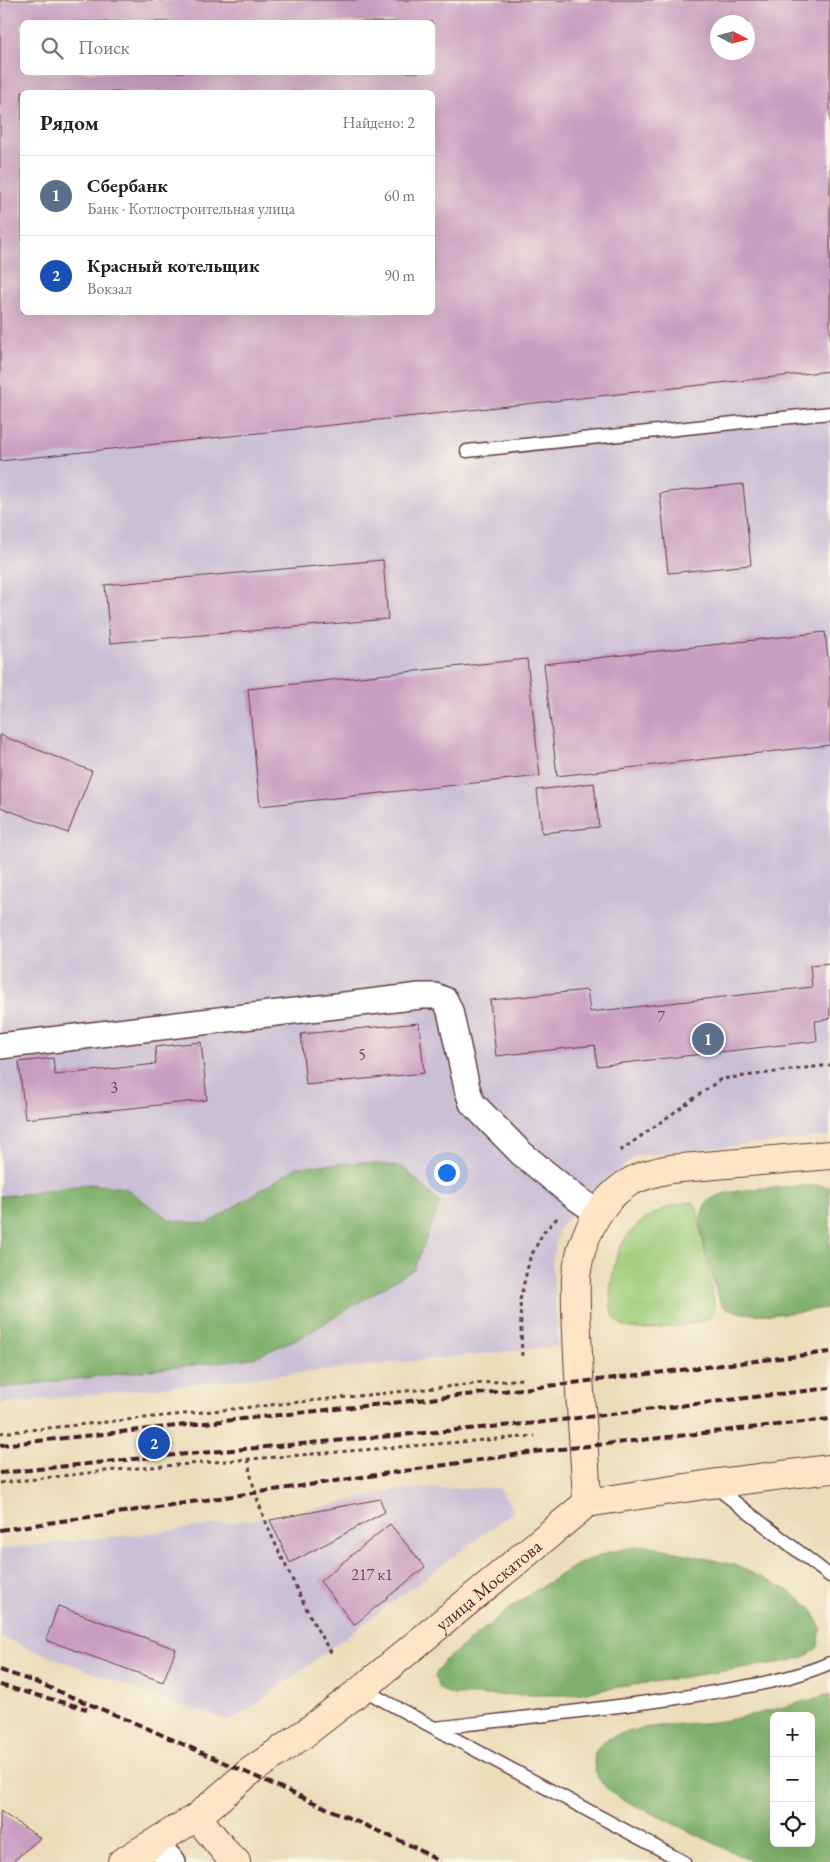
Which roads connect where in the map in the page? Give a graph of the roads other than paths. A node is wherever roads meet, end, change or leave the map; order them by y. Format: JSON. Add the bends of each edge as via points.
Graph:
{"nodes":[{"id":1,"x":830,"y":413,"type":"edge"},
{"id":2,"x":467,"y":451,"type":"dead end"},
{"id":3,"x":0,"y":1046,"type":"edge"},
{"id":4,"x":830,"y":1155,"type":"edge"},
{"id":5,"x":598,"y":1213,"type":"junction"},
{"id":6,"x":830,"y":1469,"type":"edge"},
{"id":7,"x":711,"y":1484,"type":"junction"},
{"id":8,"x":588,"y":1503,"type":"junction"},
{"id":9,"x":830,"y":1576,"type":"edge"},
{"id":10,"x":830,"y":1663,"type":"edge"},
{"id":11,"x":362,"y":1689,"type":"junction"},
{"id":12,"x":434,"y":1728,"type":"junction"},
{"id":13,"x":197,"y":1817,"type":"junction"},
{"id":14,"x":154,"y":1843,"type":"junction"},
{"id":15,"x":122,"y":1862,"type":"edge"},
{"id":16,"x":173,"y":1862,"type":"edge"},
{"id":17,"x":236,"y":1862,"type":"edge"},
{"id":18,"x":684,"y":1862,"type":"edge"}],
"edges":[{"from":1,"to":2,"type":"lane"},
{"from":3,"to":5,"type":"street","via":[[435,996],[445,1000],[450,1010],[472,1103],[521,1152]]},
{"from":4,"to":5,"type":"main road","via":[[650,1173],[614,1193]]},
{"from":5,"to":8,"type":"main road","via":[[580,1254],[576,1276],[579,1383]]},
{"from":6,"to":7,"type":"main road"},
{"from":7,"to":8,"type":"main road"},
{"from":7,"to":9,"type":"lane"},
{"from":8,"to":11,"type":"main road","name":"улица Москатова"},
{"from":10,"to":12,"type":"lane","via":[[751,1686],[634,1705]]},
{"from":11,"to":12,"type":"lane"},
{"from":11,"to":13,"type":"main road","name":"улица Москатова","via":[[248,1773]]},
{"from":12,"to":18,"type":"lane"},
{"from":13,"to":14,"type":"main road","name":"улица Москатова"},
{"from":13,"to":17,"type":"main road"},
{"from":14,"to":15,"type":"main road","name":"улица Москатова"},
{"from":14,"to":16,"type":"street"}]}
